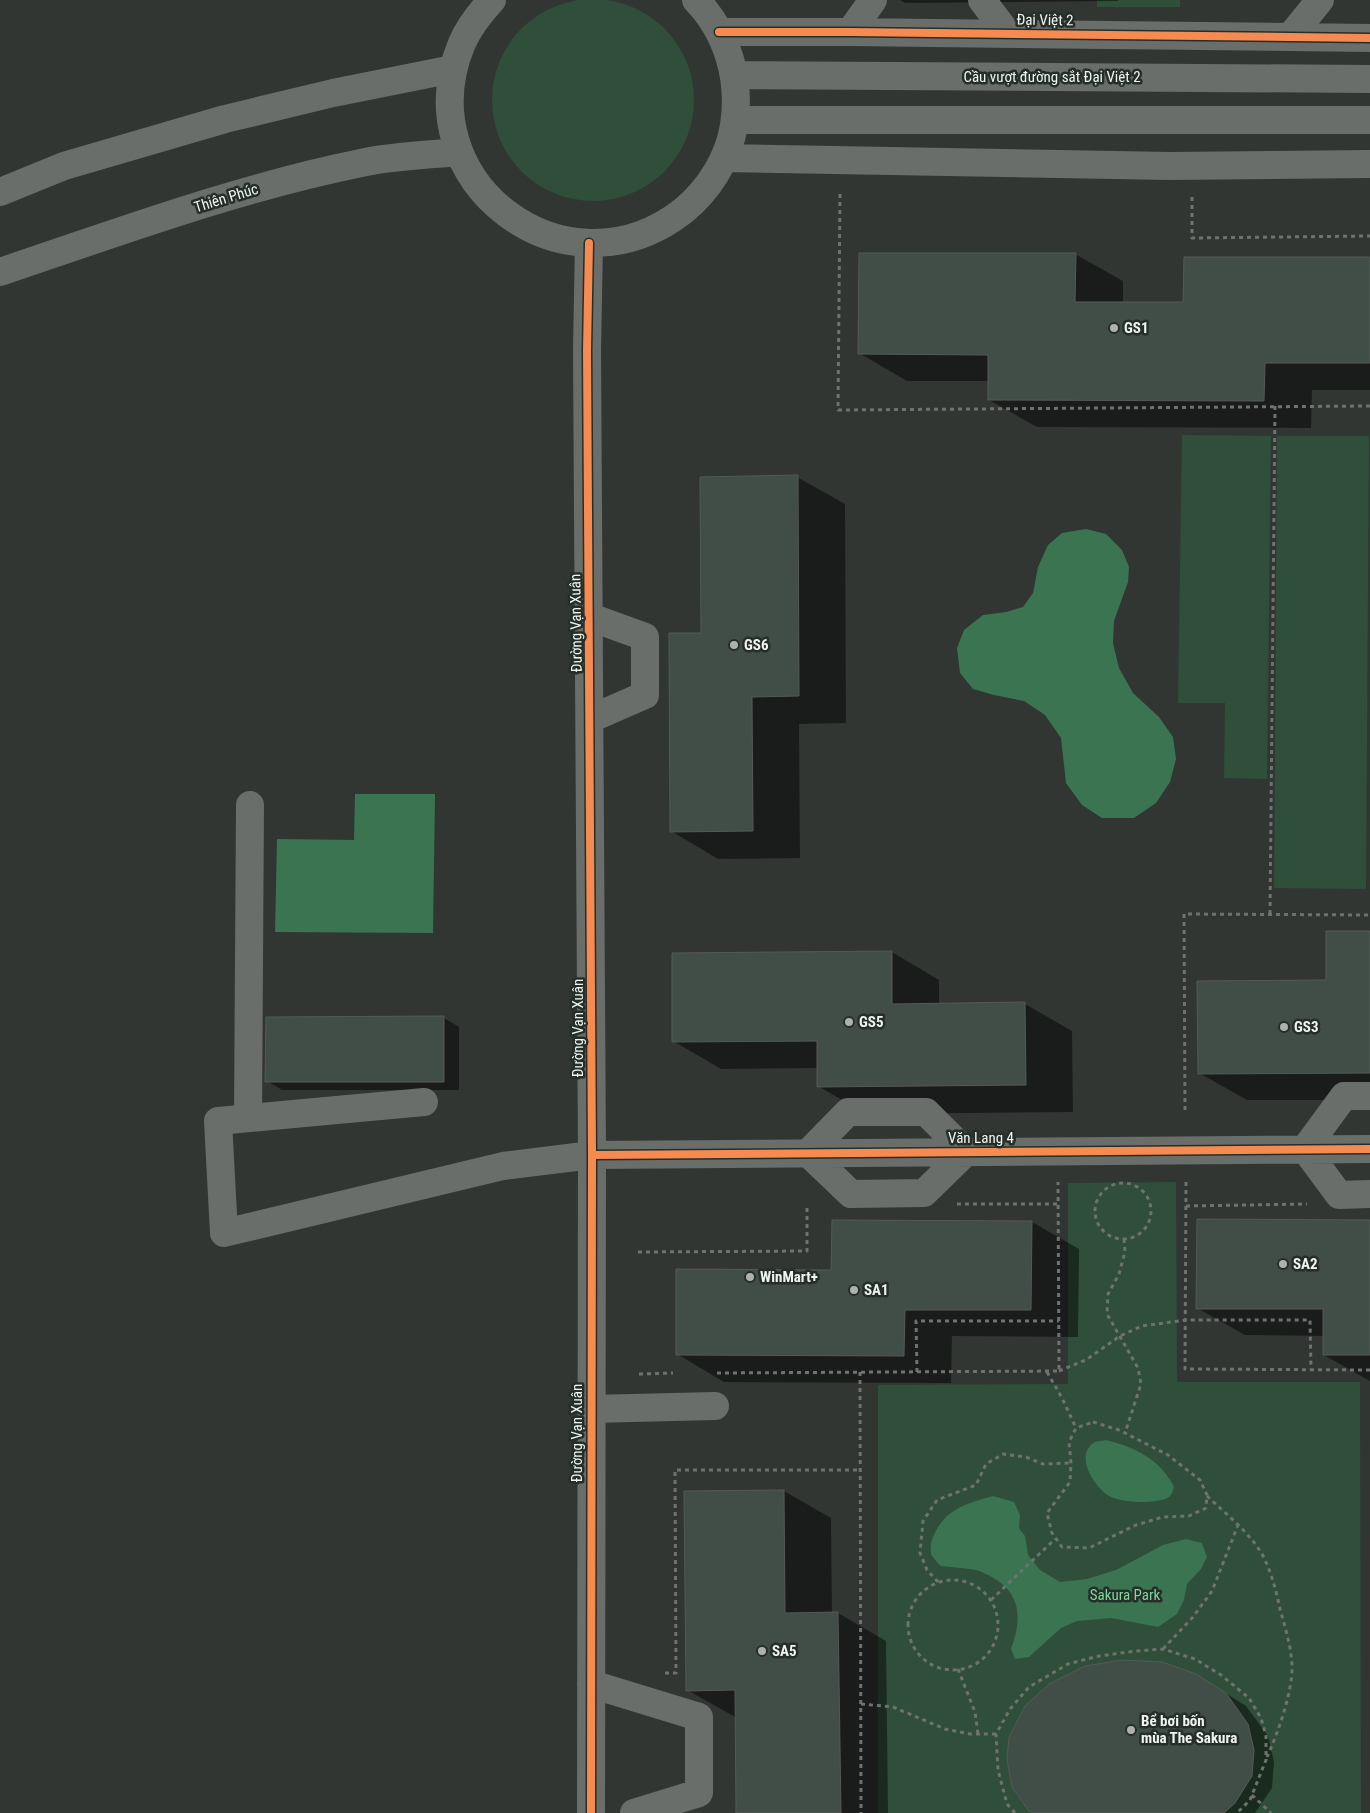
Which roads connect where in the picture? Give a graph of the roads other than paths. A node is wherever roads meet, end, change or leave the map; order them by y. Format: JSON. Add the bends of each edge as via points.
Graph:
{"nodes":[{"id":1,"x":492,"y":0,"type":"edge"},
{"id":2,"x":696,"y":0,"type":"edge"},
{"id":3,"x":873,"y":0,"type":"edge"},
{"id":4,"x":982,"y":0,"type":"edge"},
{"id":5,"x":1320,"y":0,"type":"edge"},
{"id":6,"x":719,"y":32,"type":"junction"},
{"id":7,"x":850,"y":32,"type":"junction"},
{"id":8,"x":1007,"y":33,"type":"junction"},
{"id":9,"x":1290,"y":37,"type":"junction"},
{"id":10,"x":1370,"y":38,"type":"edge"},
{"id":11,"x":453,"y":69,"type":"junction"},
{"id":12,"x":735,"y":76,"type":"junction"},
{"id":13,"x":1370,"y":78,"type":"edge"},
{"id":14,"x":735,"y":120,"type":"junction"},
{"id":15,"x":1370,"y":120,"type":"edge"},
{"id":16,"x":459,"y":152,"type":"junction"},
{"id":17,"x":724,"y":158,"type":"junction"},
{"id":18,"x":1370,"y":164,"type":"edge"},
{"id":19,"x":0,"y":192,"type":"edge"},
{"id":20,"x":589,"y":244,"type":"junction"},
{"id":21,"x":0,"y":272,"type":"edge"},
{"id":22,"x":590,"y":616,"type":"junction"},
{"id":23,"x":590,"y":719,"type":"junction"},
{"id":24,"x":250,"y":805,"type":"dead end"},
{"id":25,"x":1370,"y":1096,"type":"edge"},
{"id":26,"x":424,"y":1102,"type":"dead end"},
{"id":27,"x":248,"y":1118,"type":"junction"},
{"id":28,"x":1305,"y":1149,"type":"junction"},
{"id":29,"x":1370,"y":1149,"type":"edge"},
{"id":30,"x":966,"y":1152,"type":"junction"},
{"id":31,"x":808,"y":1153,"type":"junction"},
{"id":32,"x":592,"y":1155,"type":"junction"},
{"id":33,"x":1370,"y":1194,"type":"edge"},
{"id":34,"x":715,"y":1406,"type":"dead end"},
{"id":35,"x":591,"y":1408,"type":"junction"},
{"id":36,"x":591,"y":1684,"type":"junction"},
{"id":37,"x":590,"y":1813,"type":"edge"},
{"id":38,"x":634,"y":1813,"type":"edge"}],
"edges":[{"from":1,"to":11,"type":"street","via":[[476,18]]},
{"from":2,"to":6,"type":"street"},
{"from":3,"to":7,"type":"street"},
{"from":4,"to":8,"type":"street"},
{"from":5,"to":9,"type":"street"},
{"from":6,"to":7,"type":"street","name":"Đại Việt 2"},
{"from":6,"to":12,"type":"street"},
{"from":7,"to":8,"type":"street","name":"Đại Việt 2"},
{"from":8,"to":9,"type":"street","name":"Đại Việt 2"},
{"from":9,"to":10,"type":"street","name":"Đại Việt 2"},
{"from":11,"to":16,"type":"street","via":[[452,125]]},
{"from":11,"to":19,"type":"street","via":[[333,93],[225,120],[64,166]]},
{"from":12,"to":13,"type":"street","name":"Cầu vượt đường sắt Đại Việt 2"},
{"from":12,"to":14,"type":"street"},
{"from":14,"to":15,"type":"street"},
{"from":14,"to":17,"type":"street"},
{"from":16,"to":20,"type":"street","via":[[489,199],[510,217],[534,231],[561,240]]},
{"from":16,"to":21,"type":"street","name":"Thiên Phúc","via":[[362,162],[256,188]]},
{"from":17,"to":18,"type":"street","via":[[1169,166]]},
{"from":17,"to":20,"type":"street","via":[[711,182],[692,204],[670,221],[644,234]]},
{"from":20,"to":22,"type":"street","name":"Đường Vạn Xuân"},
{"from":22,"to":23,"type":"street","name":"Đường Vạn Xuân"},
{"from":22,"to":23,"type":"street","via":[[645,637],[645,695]]},
{"from":23,"to":32,"type":"street","name":"Đường Vạn Xuân"},
{"from":24,"to":27,"type":"street"},
{"from":25,"to":28,"type":"street","via":[[1344,1096]]},
{"from":26,"to":27,"type":"street"},
{"from":27,"to":32,"type":"street","name":"Văn Lang 4","via":[[218,1121],[224,1233],[503,1166]]},
{"from":28,"to":29,"type":"street","name":"Văn Lang 4"},
{"from":28,"to":30,"type":"street","name":"Văn Lang 4"},
{"from":28,"to":33,"type":"street","via":[[1339,1195]]},
{"from":30,"to":31,"type":"street","name":"Văn Lang 4"},
{"from":30,"to":31,"type":"street","via":[[924,1193],[851,1194]]},
{"from":30,"to":31,"type":"street","via":[[926,1112],[848,1112]]},
{"from":31,"to":32,"type":"street","name":"Văn Lang 4"},
{"from":32,"to":35,"type":"street","name":"Đường Vạn Xuân"},
{"from":34,"to":35,"type":"street"},
{"from":35,"to":36,"type":"street","name":"Đường Vạn Xuân"},
{"from":36,"to":37,"type":"street","name":"Đường Vạn Xuân"},
{"from":36,"to":38,"type":"street","via":[[699,1717],[699,1793]]}]}
